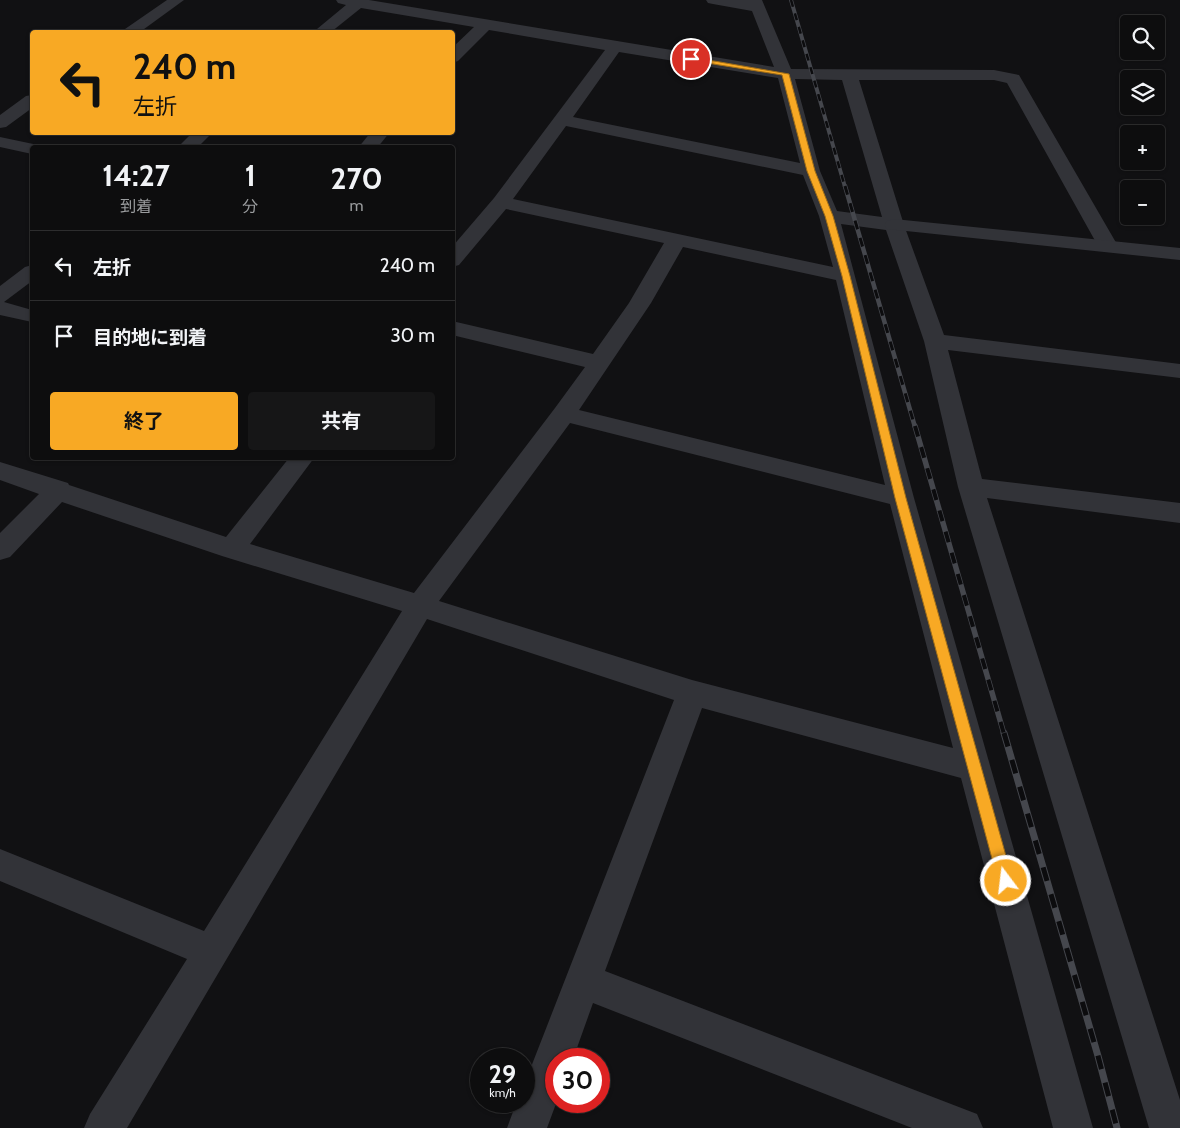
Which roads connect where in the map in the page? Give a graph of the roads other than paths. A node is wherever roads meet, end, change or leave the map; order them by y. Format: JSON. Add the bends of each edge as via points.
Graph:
{"nodes":[{"id":1,"x":178,"y":0,"type":"edge"},
{"id":2,"x":713,"y":0,"type":"edge"},
{"id":3,"x":354,"y":1,"type":"edge"},
{"id":4,"x":756,"y":3,"type":"edge"},
{"id":5,"x":485,"y":25,"type":"junction"},
{"id":6,"x":133,"y":30,"type":"edge"},
{"id":7,"x":324,"y":30,"type":"edge"},
{"id":8,"x":615,"y":47,"type":"junction"},
{"id":9,"x":455,"y":55,"type":"edge"},
{"id":10,"x":785,"y":74,"type":"junction"},
{"id":11,"x":849,"y":75,"type":"junction"},
{"id":12,"x":30,"y":101,"type":"edge"},
{"id":13,"x":563,"y":120,"type":"junction"},
{"id":14,"x":0,"y":123,"type":"edge"},
{"id":15,"x":201,"y":135,"type":"edge"},
{"id":16,"x":378,"y":135,"type":"edge"},
{"id":17,"x":0,"y":142,"type":"edge"},
{"id":18,"x":189,"y":145,"type":"edge"},
{"id":19,"x":370,"y":145,"type":"edge"},
{"id":20,"x":30,"y":150,"type":"edge"},
{"id":21,"x":811,"y":171,"type":"junction"},
{"id":22,"x":501,"y":202,"type":"junction"},
{"id":23,"x":829,"y":216,"type":"junction"},
{"id":24,"x":894,"y":225,"type":"junction"},
{"id":25,"x":676,"y":238,"type":"junction"},
{"id":26,"x":1108,"y":246,"type":"junction"},
{"id":27,"x":457,"y":250,"type":"edge"},
{"id":28,"x":1180,"y":254,"type":"edge"},
{"id":29,"x":30,"y":273,"type":"edge"},
{"id":30,"x":846,"y":276,"type":"junction"},
{"id":31,"x":0,"y":297,"type":"edge"},
{"id":32,"x":0,"y":308,"type":"edge"},
{"id":33,"x":30,"y":316,"type":"edge"},
{"id":34,"x":455,"y":329,"type":"edge"},
{"id":35,"x":935,"y":341,"type":"junction"},
{"id":36,"x":599,"y":363,"type":"junction"},
{"id":37,"x":1180,"y":371,"type":"edge"},
{"id":38,"x":564,"y":414,"type":"junction"},
{"id":39,"x":300,"y":460,"type":"edge"},
{"id":40,"x":0,"y":471,"type":"edge"},
{"id":41,"x":971,"y":487,"type":"junction"},
{"id":42,"x":59,"y":489,"type":"junction"},
{"id":43,"x":901,"y":498,"type":"junction"},
{"id":44,"x":1180,"y":513,"type":"edge"},
{"id":45,"x":232,"y":549,"type":"junction"},
{"id":46,"x":0,"y":550,"type":"edge"},
{"id":47,"x":420,"y":606,"type":"junction"},
{"id":48,"x":692,"y":693,"type":"junction"},
{"id":49,"x":974,"y":767,"type":"junction"},
{"id":50,"x":0,"y":864,"type":"edge"},
{"id":51,"x":212,"y":952,"type":"junction"},
{"id":52,"x":583,"y":981,"type":"junction"},
{"id":53,"x":104,"y":1128,"type":"edge"},
{"id":54,"x":527,"y":1128,"type":"edge"},
{"id":55,"x":963,"y":1128,"type":"edge"},
{"id":56,"x":1073,"y":1128,"type":"edge"},
{"id":57,"x":1169,"y":1128,"type":"edge"}],
"edges":[{"from":1,"to":6,"type":"street"},
{"from":2,"to":4,"type":"street"},
{"from":3,"to":5,"type":"street"},
{"from":3,"to":7,"type":"street"},
{"from":4,"to":10,"type":"street"},
{"from":5,"to":8,"type":"street"},
{"from":5,"to":9,"type":"street"},
{"from":8,"to":10,"type":"street"},
{"from":8,"to":13,"type":"street"},
{"from":10,"to":11,"type":"street"},
{"from":10,"to":21,"type":"street"},
{"from":11,"to":24,"type":"street"},
{"from":11,"to":26,"type":"street","via":[[994,75],[1013,79]]},
{"from":12,"to":14,"type":"street"},
{"from":13,"to":21,"type":"street"},
{"from":13,"to":22,"type":"street"},
{"from":15,"to":18,"type":"street"},
{"from":16,"to":19,"type":"street"},
{"from":17,"to":20,"type":"street"},
{"from":21,"to":23,"type":"street"},
{"from":22,"to":25,"type":"street"},
{"from":22,"to":27,"type":"street"},
{"from":23,"to":24,"type":"street"},
{"from":23,"to":30,"type":"street"},
{"from":24,"to":26,"type":"street"},
{"from":24,"to":35,"type":"street"},
{"from":25,"to":30,"type":"street"},
{"from":25,"to":36,"type":"street","via":[[640,303]]},
{"from":26,"to":28,"type":"street"},
{"from":29,"to":31,"type":"street"},
{"from":30,"to":43,"type":"street"},
{"from":32,"to":33,"type":"street"},
{"from":34,"to":36,"type":"street"},
{"from":35,"to":37,"type":"street"},
{"from":35,"to":41,"type":"street"},
{"from":36,"to":38,"type":"street"},
{"from":38,"to":43,"type":"street"},
{"from":38,"to":47,"type":"street"},
{"from":39,"to":45,"type":"street"},
{"from":40,"to":42,"type":"street"},
{"from":41,"to":44,"type":"street"},
{"from":41,"to":57,"type":"street"},
{"from":42,"to":45,"type":"street"},
{"from":42,"to":46,"type":"street"},
{"from":43,"to":49,"type":"street"},
{"from":45,"to":47,"type":"street"},
{"from":47,"to":48,"type":"street"},
{"from":47,"to":51,"type":"street"},
{"from":48,"to":49,"type":"street"},
{"from":48,"to":52,"type":"street"},
{"from":49,"to":56,"type":"street"},
{"from":50,"to":51,"type":"street"},
{"from":51,"to":53,"type":"street"},
{"from":52,"to":54,"type":"street"},
{"from":52,"to":55,"type":"street"}]}
